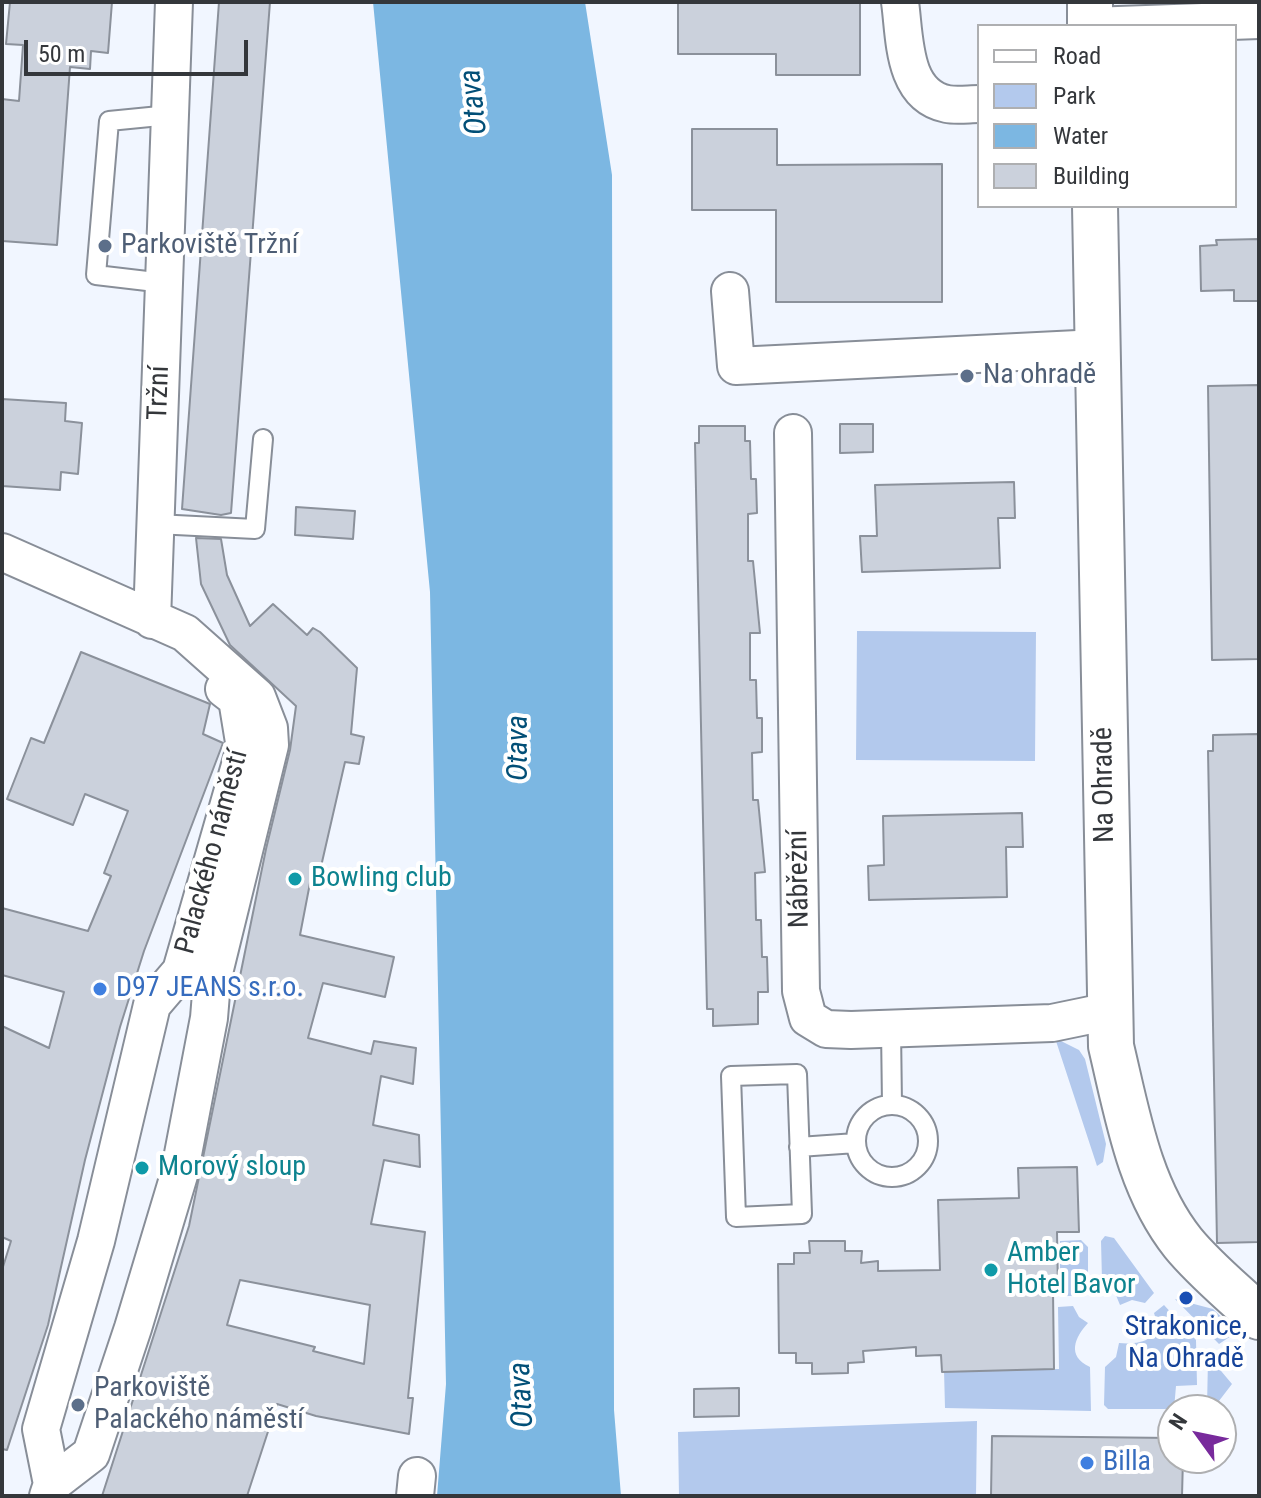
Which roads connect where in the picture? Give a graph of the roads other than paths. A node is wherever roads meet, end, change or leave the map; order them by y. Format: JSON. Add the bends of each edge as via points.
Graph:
{"nodes":[{"id":1,"x":174,"y":2,"type":"edge"},
{"id":2,"x":900,"y":2,"type":"edge"},
{"id":3,"x":1090,"y":2,"type":"edge"},
{"id":4,"x":1259,"y":20,"type":"edge"},
{"id":5,"x":1090,"y":24,"type":"edge"},
{"id":6,"x":1146,"y":24,"type":"edge"},
{"id":7,"x":977,"y":104,"type":"edge"},
{"id":8,"x":170,"y":115,"type":"junction"},
{"id":9,"x":1095,"y":208,"type":"edge"},
{"id":10,"x":164,"y":283,"type":"junction"},
{"id":11,"x":730,"y":291,"type":"dead end"},
{"id":12,"x":1098,"y":348,"type":"junction"},
{"id":13,"x":793,"y":433,"type":"dead end"},
{"id":14,"x":263,"y":439,"type":"dead end"},
{"id":15,"x":156,"y":524,"type":"junction"},
{"id":16,"x":2,"y":552,"type":"edge"},
{"id":17,"x":152,"y":620,"type":"junction"},
{"id":18,"x":1110,"y":1011,"type":"junction"},
{"id":19,"x":891,"y":1029,"type":"junction"},
{"id":20,"x":892,"y":1105,"type":"junction"},
{"id":21,"x":856,"y":1143,"type":"junction"},
{"id":22,"x":799,"y":1147,"type":"junction"},
{"id":23,"x":1259,"y":1317,"type":"edge"},
{"id":24,"x":50,"y":1490,"type":"edge"}],
"edges":[{"from":1,"to":8,"type":"street","name":"Tržní"},
{"from":2,"to":7,"type":"street","via":[[904,46],[925,94],[946,104]]},
{"from":3,"to":5,"type":"street"},
{"from":4,"to":6,"type":"street"},
{"from":8,"to":10,"type":"street","name":"Tržní"},
{"from":8,"to":10,"type":"lane","via":[[109,121],[96,275]]},
{"from":9,"to":12,"type":"street","name":"Na Ohradě"},
{"from":10,"to":15,"type":"street","name":"Tržní"},
{"from":11,"to":12,"type":"street","via":[[736,366]]},
{"from":12,"to":18,"type":"street","name":"Na Ohradě"},
{"from":13,"to":19,"type":"street","name":"Nábřežní","via":[[803,1005],[816,1026],[826,1029]]},
{"from":14,"to":15,"type":"lane","via":[[255,529]]},
{"from":15,"to":17,"type":"street","name":"Tržní"},
{"from":16,"to":17,"type":"street"},
{"from":17,"to":24,"type":"street","name":"Palackého náměstí","via":[[164,642],[237,699],[245,748],[181,971],[152,1005],[96,1241],[41,1429]]},
{"from":17,"to":24,"type":"street","name":"Palackého náměstí","via":[[185,633],[257,697],[270,745],[212,981],[179,1175],[152,1267],[91,1454]]},
{"from":18,"to":19,"type":"street","name":"Nábřežní","via":[[1052,1023]]},
{"from":18,"to":23,"type":"street","name":"Na Ohradě","via":[[1111,1046],[1147,1182],[1184,1244]]},
{"from":19,"to":20,"type":"lane"},
{"from":20,"to":21,"type":"lane","via":[[866,1116]]},
{"from":20,"to":21,"type":"lane","via":[[912,1111],[925,1126],[928,1147],[918,1165],[901,1176],[880,1175],[863,1163]]},
{"from":21,"to":22,"type":"lane"},
{"from":22,"to":22,"type":"lane","via":[[797,1074],[731,1076],[736,1217],[802,1214]]}]}
